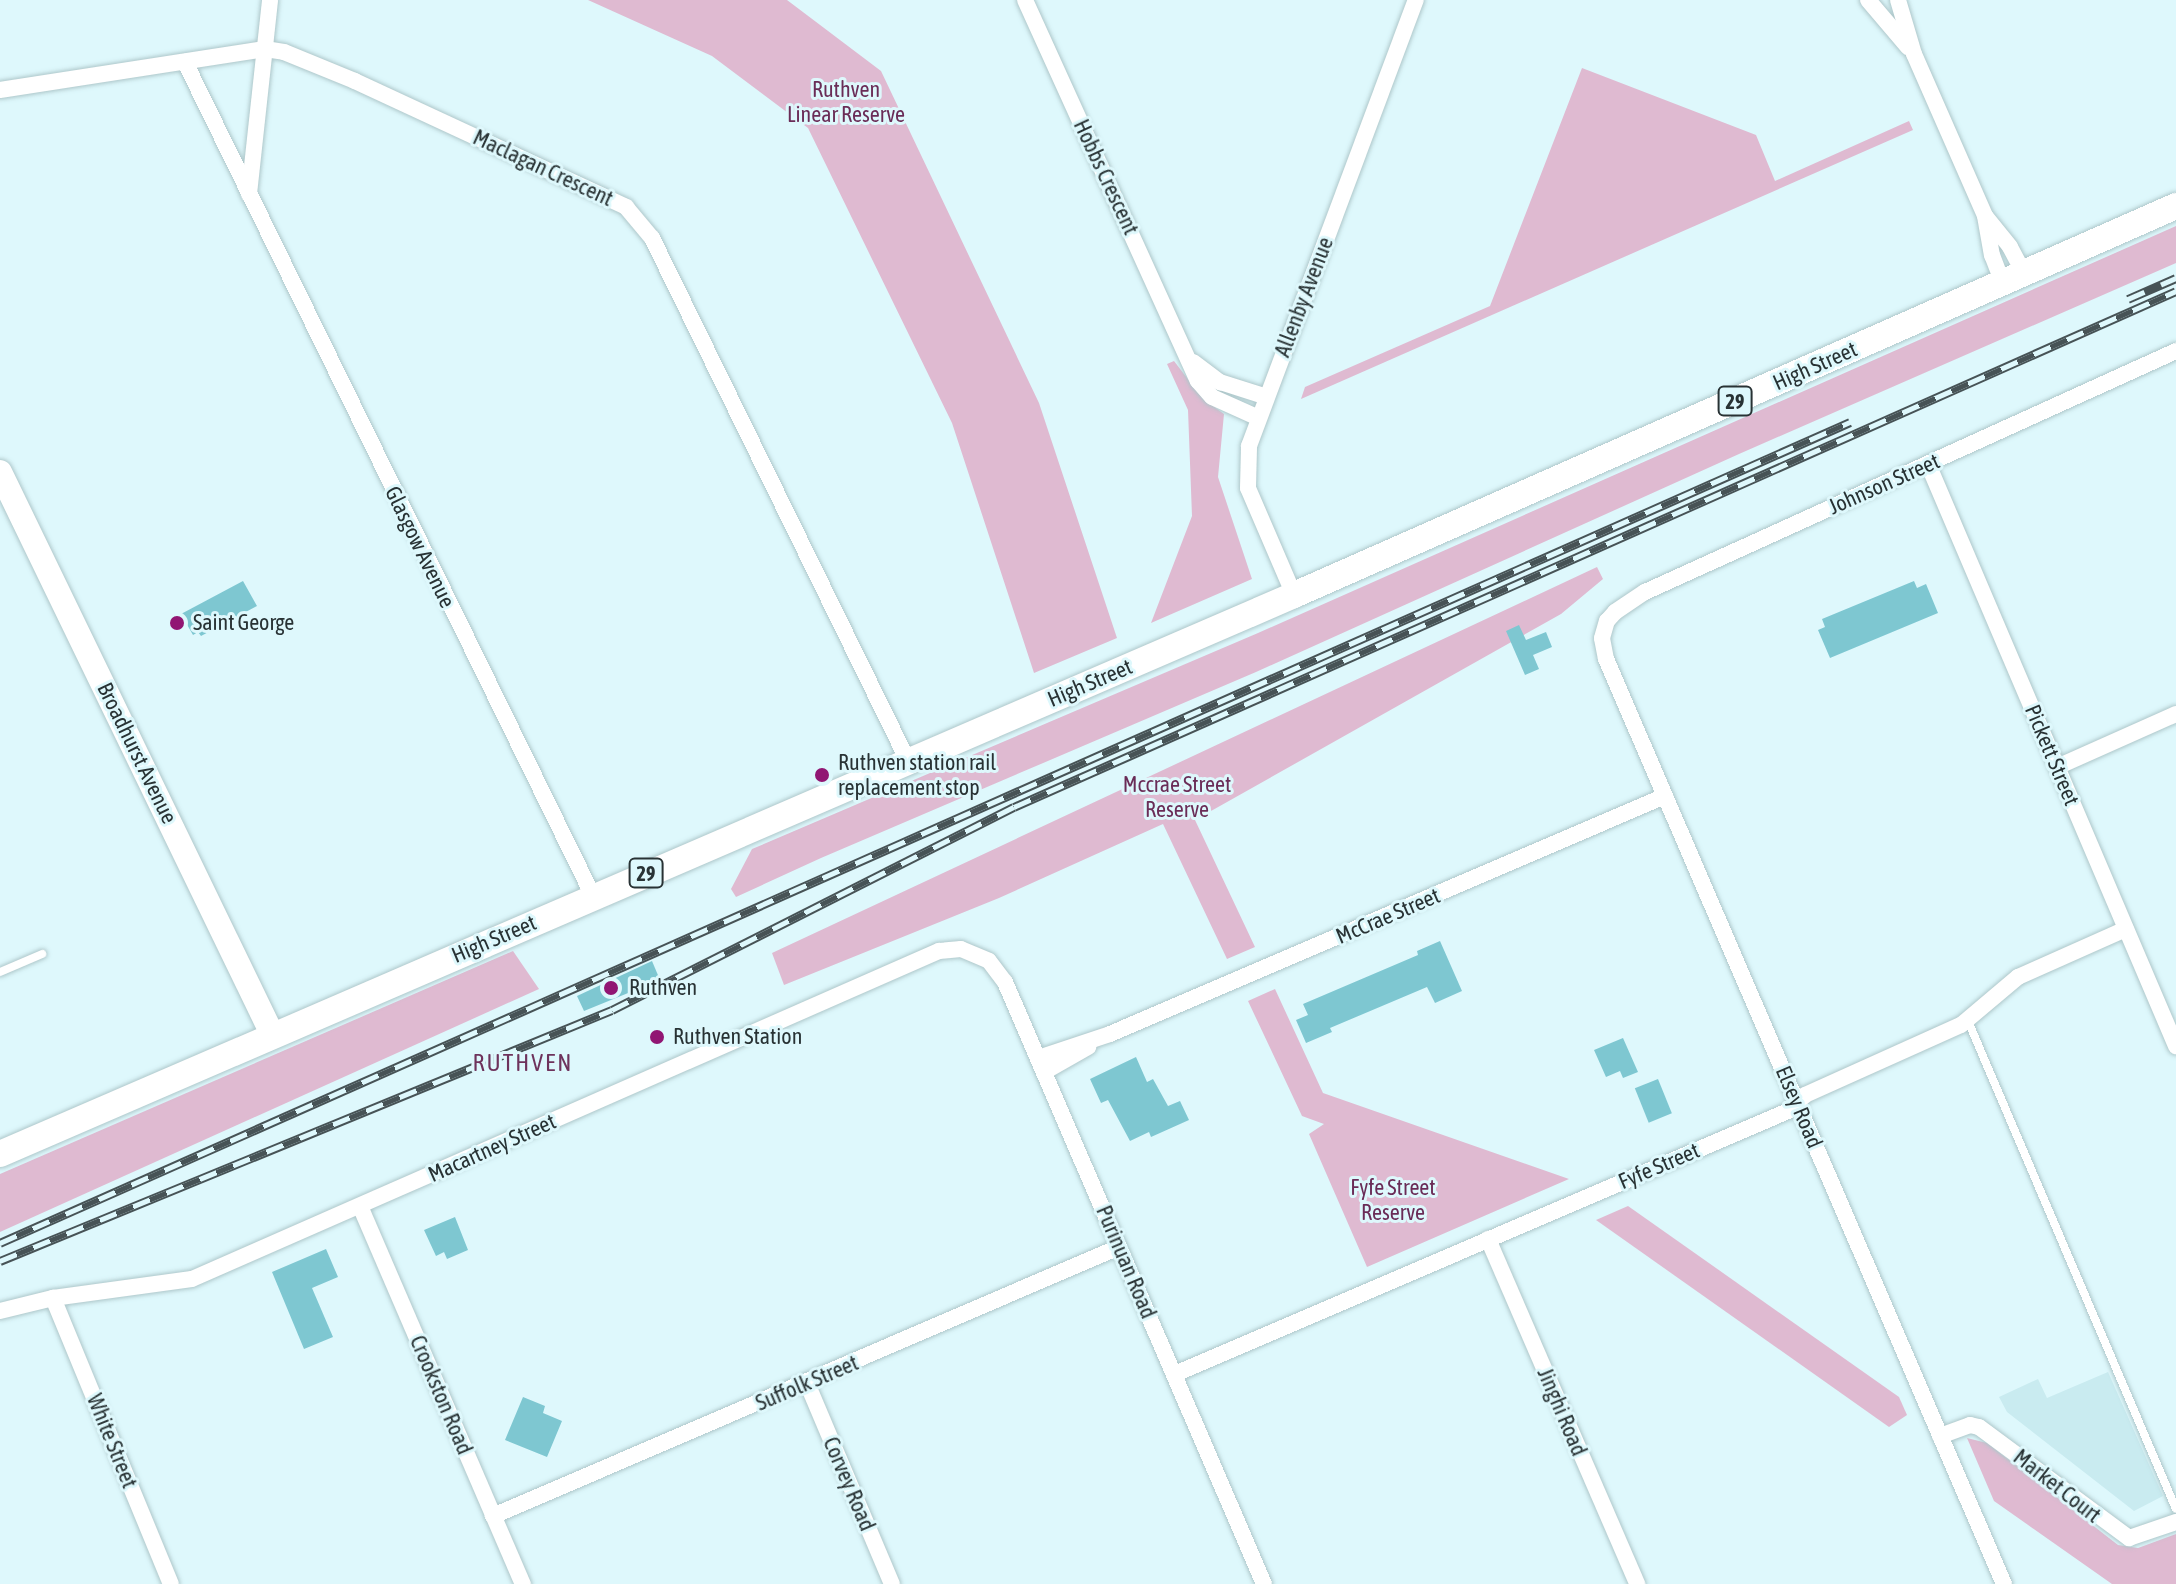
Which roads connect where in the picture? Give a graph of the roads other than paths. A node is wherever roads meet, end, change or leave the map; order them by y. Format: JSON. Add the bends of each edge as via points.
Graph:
{"nodes":[{"id":1,"x":270,"y":0,"type":"edge"},
{"id":2,"x":1025,"y":0,"type":"edge"},
{"id":3,"x":1416,"y":0,"type":"edge"},
{"id":4,"x":1868,"y":0,"type":"edge"},
{"id":5,"x":1898,"y":0,"type":"edge"},
{"id":6,"x":265,"y":49,"type":"junction"},
{"id":7,"x":1914,"y":54,"type":"junction"},
{"id":8,"x":185,"y":62,"type":"junction"},
{"id":9,"x":0,"y":90,"type":"edge"},
{"id":10,"x":249,"y":196,"type":"junction"},
{"id":11,"x":2176,"y":206,"type":"edge"},
{"id":12,"x":1985,"y":216,"type":"junction"},
{"id":13,"x":2014,"y":278,"type":"junction"},
{"id":14,"x":2176,"y":351,"type":"edge"},
{"id":15,"x":1187,"y":355,"type":"junction"},
{"id":16,"x":1267,"y":397,"type":"junction"},
{"id":17,"x":1259,"y":418,"type":"junction"},
{"id":18,"x":1928,"y":464,"type":"junction"},
{"id":19,"x":0,"y":472,"type":"edge"},
{"id":20,"x":1294,"y":595,"type":"junction"},
{"id":21,"x":1603,"y":629,"type":"joint"},
{"id":22,"x":2176,"y":714,"type":"edge"},
{"id":23,"x":908,"y":761,"type":"junction"},
{"id":24,"x":2057,"y":767,"type":"junction"},
{"id":25,"x":1665,"y":796,"type":"junction"},
{"id":26,"x":593,"y":896,"type":"junction"},
{"id":27,"x":2126,"y":929,"type":"junction"},
{"id":28,"x":973,"y":951,"type":"joint"},
{"id":29,"x":42,"y":954,"type":"dead end"},
{"id":30,"x":0,"y":972,"type":"edge"},
{"id":31,"x":1968,"y":1021,"type":"junction"},
{"id":32,"x":272,"y":1034,"type":"junction"},
{"id":33,"x":2176,"y":1046,"type":"edge"},
{"id":34,"x":1041,"y":1065,"type":"junction"},
{"id":35,"x":1797,"y":1103,"type":"junction"},
{"id":36,"x":0,"y":1154,"type":"edge"},
{"id":37,"x":360,"y":1206,"type":"junction"},
{"id":38,"x":1488,"y":1239,"type":"junction"},
{"id":39,"x":1119,"y":1247,"type":"junction"},
{"id":40,"x":53,"y":1298,"type":"junction"},
{"id":41,"x":0,"y":1311,"type":"edge"},
{"id":42,"x":1175,"y":1374,"type":"junction"},
{"id":43,"x":807,"y":1383,"type":"junction"},
{"id":44,"x":1940,"y":1436,"type":"junction"},
{"id":45,"x":2176,"y":1509,"type":"edge"},
{"id":46,"x":493,"y":1516,"type":"junction"},
{"id":47,"x":2176,"y":1522,"type":"edge"},
{"id":48,"x":171,"y":1584,"type":"edge"},
{"id":49,"x":523,"y":1584,"type":"edge"},
{"id":50,"x":892,"y":1584,"type":"edge"},
{"id":51,"x":1264,"y":1584,"type":"edge"},
{"id":52,"x":1637,"y":1584,"type":"edge"},
{"id":53,"x":2004,"y":1584,"type":"edge"}],
"edges":[{"from":1,"to":6,"type":"street"},
{"from":2,"to":15,"type":"street","name":"Hobbs Crescent"},
{"from":3,"to":16,"type":"street","name":"Allenby Avenue"},
{"from":4,"to":7,"type":"street"},
{"from":5,"to":7,"type":"street"},
{"from":6,"to":8,"type":"street","name":"Maclagan Crescent"},
{"from":6,"to":10,"type":"street"},
{"from":6,"to":23,"type":"street","name":"Maclagan Crescent","via":[[301,56],[613,199],[637,216]]},
{"from":7,"to":12,"type":"street"},
{"from":8,"to":9,"type":"street","name":"Maclagan Crescent"},
{"from":8,"to":10,"type":"street","name":"Glasgow Avenue"},
{"from":10,"to":26,"type":"street","name":"Glasgow Avenue"},
{"from":11,"to":13,"type":"main road","name":"High Street","number":"29"},
{"from":12,"to":13,"type":"street","via":[[2010,247]]},
{"from":12,"to":13,"type":"street","via":[[1992,255]]},
{"from":13,"to":20,"type":"main road","name":"High Street","number":"29"},
{"from":14,"to":18,"type":"street","name":"Johnson Street"},
{"from":15,"to":16,"type":"street","name":"Hobbs Crescent","via":[[1220,382]]},
{"from":15,"to":17,"type":"street","name":"Hobbs Crescent","via":[[1212,397]]},
{"from":16,"to":17,"type":"street","name":"Allenby Avenue"},
{"from":17,"to":20,"type":"street","name":"Allenby Avenue","via":[[1247,460],[1248,488]]},
{"from":18,"to":21,"type":"street","name":"Johnson Street","via":[[1645,592],[1615,612]]},
{"from":18,"to":24,"type":"street","name":"Pickett Street"},
{"from":19,"to":32,"type":"street","name":"Broadhurst Avenue"},
{"from":20,"to":23,"type":"main road","name":"High Street","number":"29"},
{"from":21,"to":25,"type":"street","name":"Elsey Road","via":[[1606,659]]},
{"from":22,"to":24,"type":"street"},
{"from":23,"to":26,"type":"main road","name":"High Street","number":"29"},
{"from":24,"to":27,"type":"street","name":"Pickett Street"},
{"from":25,"to":34,"type":"street","name":"McCrae Street"},
{"from":25,"to":35,"type":"street","name":"Elsey Road"},
{"from":26,"to":32,"type":"main road","name":"High Street","number":"29"},
{"from":27,"to":31,"type":"street","name":"Fyfe Street","via":[[2018,977]]},
{"from":27,"to":33,"type":"street","name":"Pickett Street"},
{"from":28,"to":34,"type":"street","name":"Purinuan Road","via":[[1002,974]]},
{"from":28,"to":37,"type":"street","name":"Macartney Street","via":[[939,951]]},
{"from":29,"to":30,"type":"lane"},
{"from":31,"to":35,"type":"street","name":"Fyfe Street"},
{"from":31,"to":45,"type":"lane"},
{"from":32,"to":36,"type":"main road","name":"High Street","number":"29"},
{"from":34,"to":39,"type":"street","name":"Purinuan Road"},
{"from":35,"to":38,"type":"street","name":"Fyfe Street"},
{"from":35,"to":44,"type":"street","name":"Elsey Road"},
{"from":37,"to":40,"type":"street","name":"Macartney Street","via":[[192,1279]]},
{"from":37,"to":46,"type":"street","name":"Crookston Road"},
{"from":38,"to":42,"type":"street","name":"Fyfe Street"},
{"from":38,"to":52,"type":"street","name":"Jinghi Road"},
{"from":39,"to":42,"type":"street","name":"Purinuan Road"},
{"from":39,"to":43,"type":"street","name":"Suffolk Street"},
{"from":40,"to":41,"type":"street","name":"Macartney Street"},
{"from":40,"to":48,"type":"street","name":"White Street"},
{"from":42,"to":51,"type":"street","name":"Purinuan Road"},
{"from":43,"to":46,"type":"street","name":"Suffolk Street"},
{"from":43,"to":50,"type":"street","name":"Corvey Road"},
{"from":44,"to":47,"type":"street","name":"Market Court","via":[[1970,1425],[1989,1432],[2129,1538]]},
{"from":44,"to":53,"type":"street","name":"Elsey Road"},
{"from":46,"to":49,"type":"street","name":"Crookston Road"}]}
